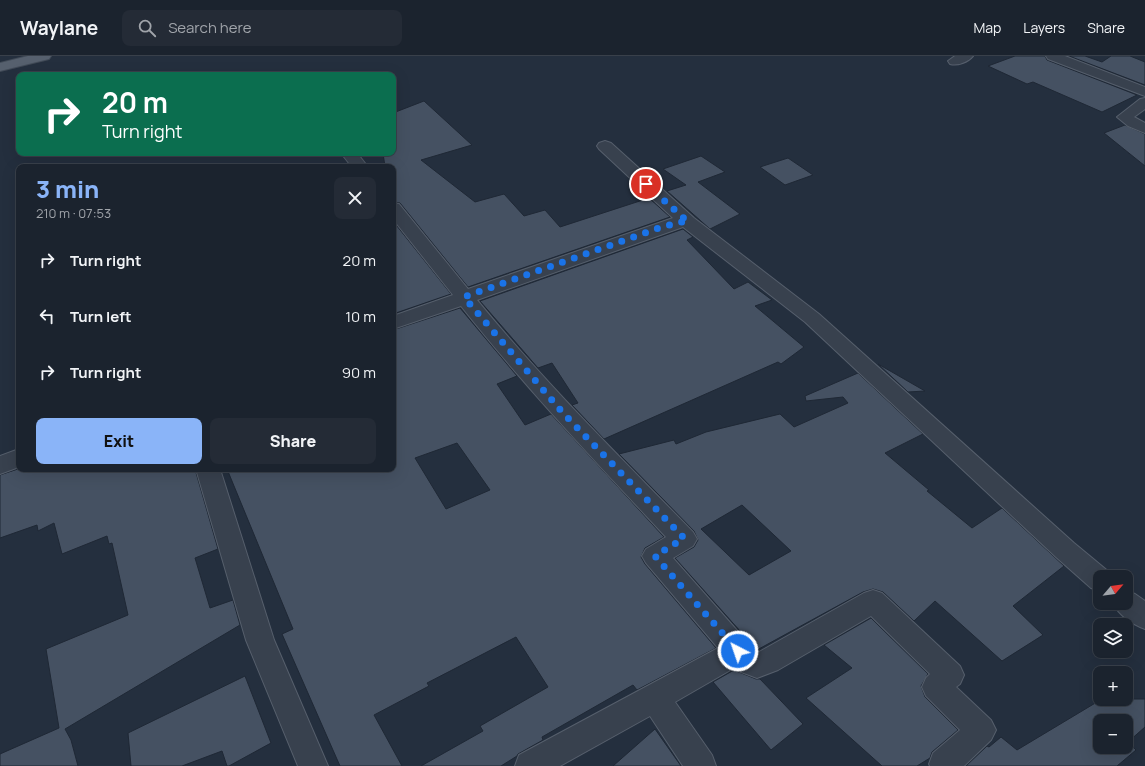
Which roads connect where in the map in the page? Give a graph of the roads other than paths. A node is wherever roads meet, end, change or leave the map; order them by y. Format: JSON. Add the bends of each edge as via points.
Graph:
{"nodes":[{"id":1,"x":44,"y":56,"type":"edge"},
{"id":2,"x":1053,"y":56,"type":"edge"},
{"id":3,"x":0,"y":67,"type":"edge"},
{"id":4,"x":1145,"y":92,"type":"edge"},
{"id":5,"x":1145,"y":102,"type":"edge"},
{"id":6,"x":1145,"y":128,"type":"edge"},
{"id":7,"x":605,"y":146,"type":"dead end"},
{"id":8,"x":351,"y":156,"type":"edge"},
{"id":9,"x":358,"y":164,"type":"edge"},
{"id":10,"x":396,"y":212,"type":"edge"},
{"id":11,"x":688,"y":222,"type":"junction"},
{"id":12,"x":464,"y":297,"type":"junction"},
{"id":13,"x":396,"y":322,"type":"edge"},
{"id":14,"x":16,"y":459,"type":"edge"},
{"id":15,"x":0,"y":465,"type":"edge"},
{"id":16,"x":209,"y":472,"type":"edge"},
{"id":17,"x":1093,"y":574,"type":"edge"},
{"id":18,"x":1133,"y":608,"type":"edge"},
{"id":19,"x":1145,"y":617,"type":"edge"},
{"id":20,"x":738,"y":651,"type":"junction"},
{"id":21,"x":655,"y":698,"type":"junction"},
{"id":22,"x":313,"y":766,"type":"edge"},
{"id":23,"x":530,"y":766,"type":"edge"},
{"id":24,"x":702,"y":766,"type":"edge"},
{"id":25,"x":946,"y":766,"type":"edge"}],
"edges":[{"from":1,"to":3,"type":"main road"},
{"from":2,"to":4,"type":"street"},
{"from":5,"to":6,"type":"street","via":[[1124,117]]},
{"from":7,"to":11,"type":"street"},
{"from":8,"to":9,"type":"street"},
{"from":10,"to":12,"type":"street"},
{"from":11,"to":12,"type":"street","via":[[659,228]]},
{"from":11,"to":17,"type":"street","via":[[812,318]]},
{"from":12,"to":13,"type":"street"},
{"from":12,"to":20,"type":"street","via":[[563,413],[684,538],[655,556]]},
{"from":14,"to":15,"type":"street"},
{"from":16,"to":22,"type":"street","via":[[260,640]]},
{"from":18,"to":19,"type":"street"},
{"from":20,"to":21,"type":"street"},
{"from":20,"to":25,"type":"street","via":[[746,661],[756,665],[762,663],[873,601],[950,675],[936,687],[981,730],[944,764]]},
{"from":21,"to":23,"type":"street"},
{"from":21,"to":24,"type":"street"}]}
